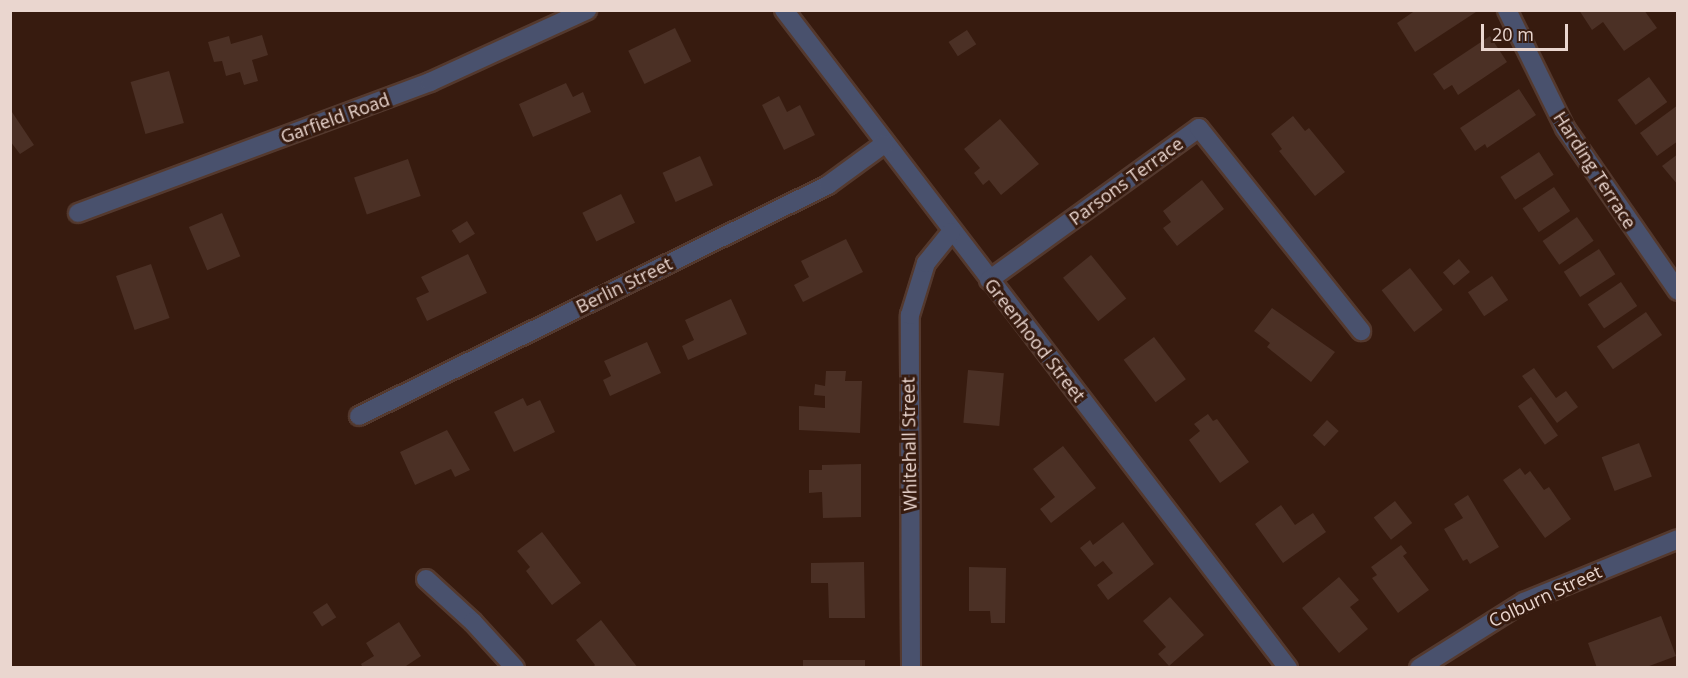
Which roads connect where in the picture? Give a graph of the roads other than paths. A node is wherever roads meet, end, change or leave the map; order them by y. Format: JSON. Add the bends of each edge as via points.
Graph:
{"nodes":[{"id":1,"x":587,"y":10,"type":"edge"},
{"id":2,"x":784,"y":10,"type":"edge"},
{"id":3,"x":1507,"y":10,"type":"edge"},
{"id":4,"x":884,"y":144,"type":"junction"},
{"id":5,"x":78,"y":213,"type":"dead end"},
{"id":6,"x":951,"y":232,"type":"junction"},
{"id":7,"x":989,"y":280,"type":"junction"},
{"id":8,"x":1677,"y":291,"type":"edge"},
{"id":9,"x":1361,"y":331,"type":"dead end"},
{"id":10,"x":359,"y":416,"type":"dead end"},
{"id":11,"x":1677,"y":539,"type":"edge"},
{"id":12,"x":426,"y":579,"type":"dead end"},
{"id":13,"x":515,"y":668,"type":"edge"},
{"id":14,"x":911,"y":668,"type":"edge"},
{"id":15,"x":1288,"y":668,"type":"edge"},
{"id":16,"x":1419,"y":668,"type":"edge"}],
"edges":[{"from":1,"to":5,"type":"street","name":"Garfield Road","via":[[430,82]]},
{"from":2,"to":4,"type":"street","name":"Greenhood Street"},
{"from":3,"to":8,"type":"street","name":"Harding Terrace","via":[[1565,128]]},
{"from":4,"to":6,"type":"street","name":"Greenhood Street"},
{"from":4,"to":10,"type":"street","name":"Berlin Street","via":[[828,185]]},
{"from":6,"to":7,"type":"street","name":"Greenhood Street"},
{"from":6,"to":14,"type":"street","name":"Whitehall Street","via":[[926,263],[910,315]]},
{"from":7,"to":9,"type":"street","name":"Parsons Terrace","via":[[1199,128]]},
{"from":7,"to":15,"type":"street","name":"Greenhood Street"},
{"from":11,"to":16,"type":"street","name":"Colburn Street","via":[[1524,602]]},
{"from":12,"to":13,"type":"street"}]}
